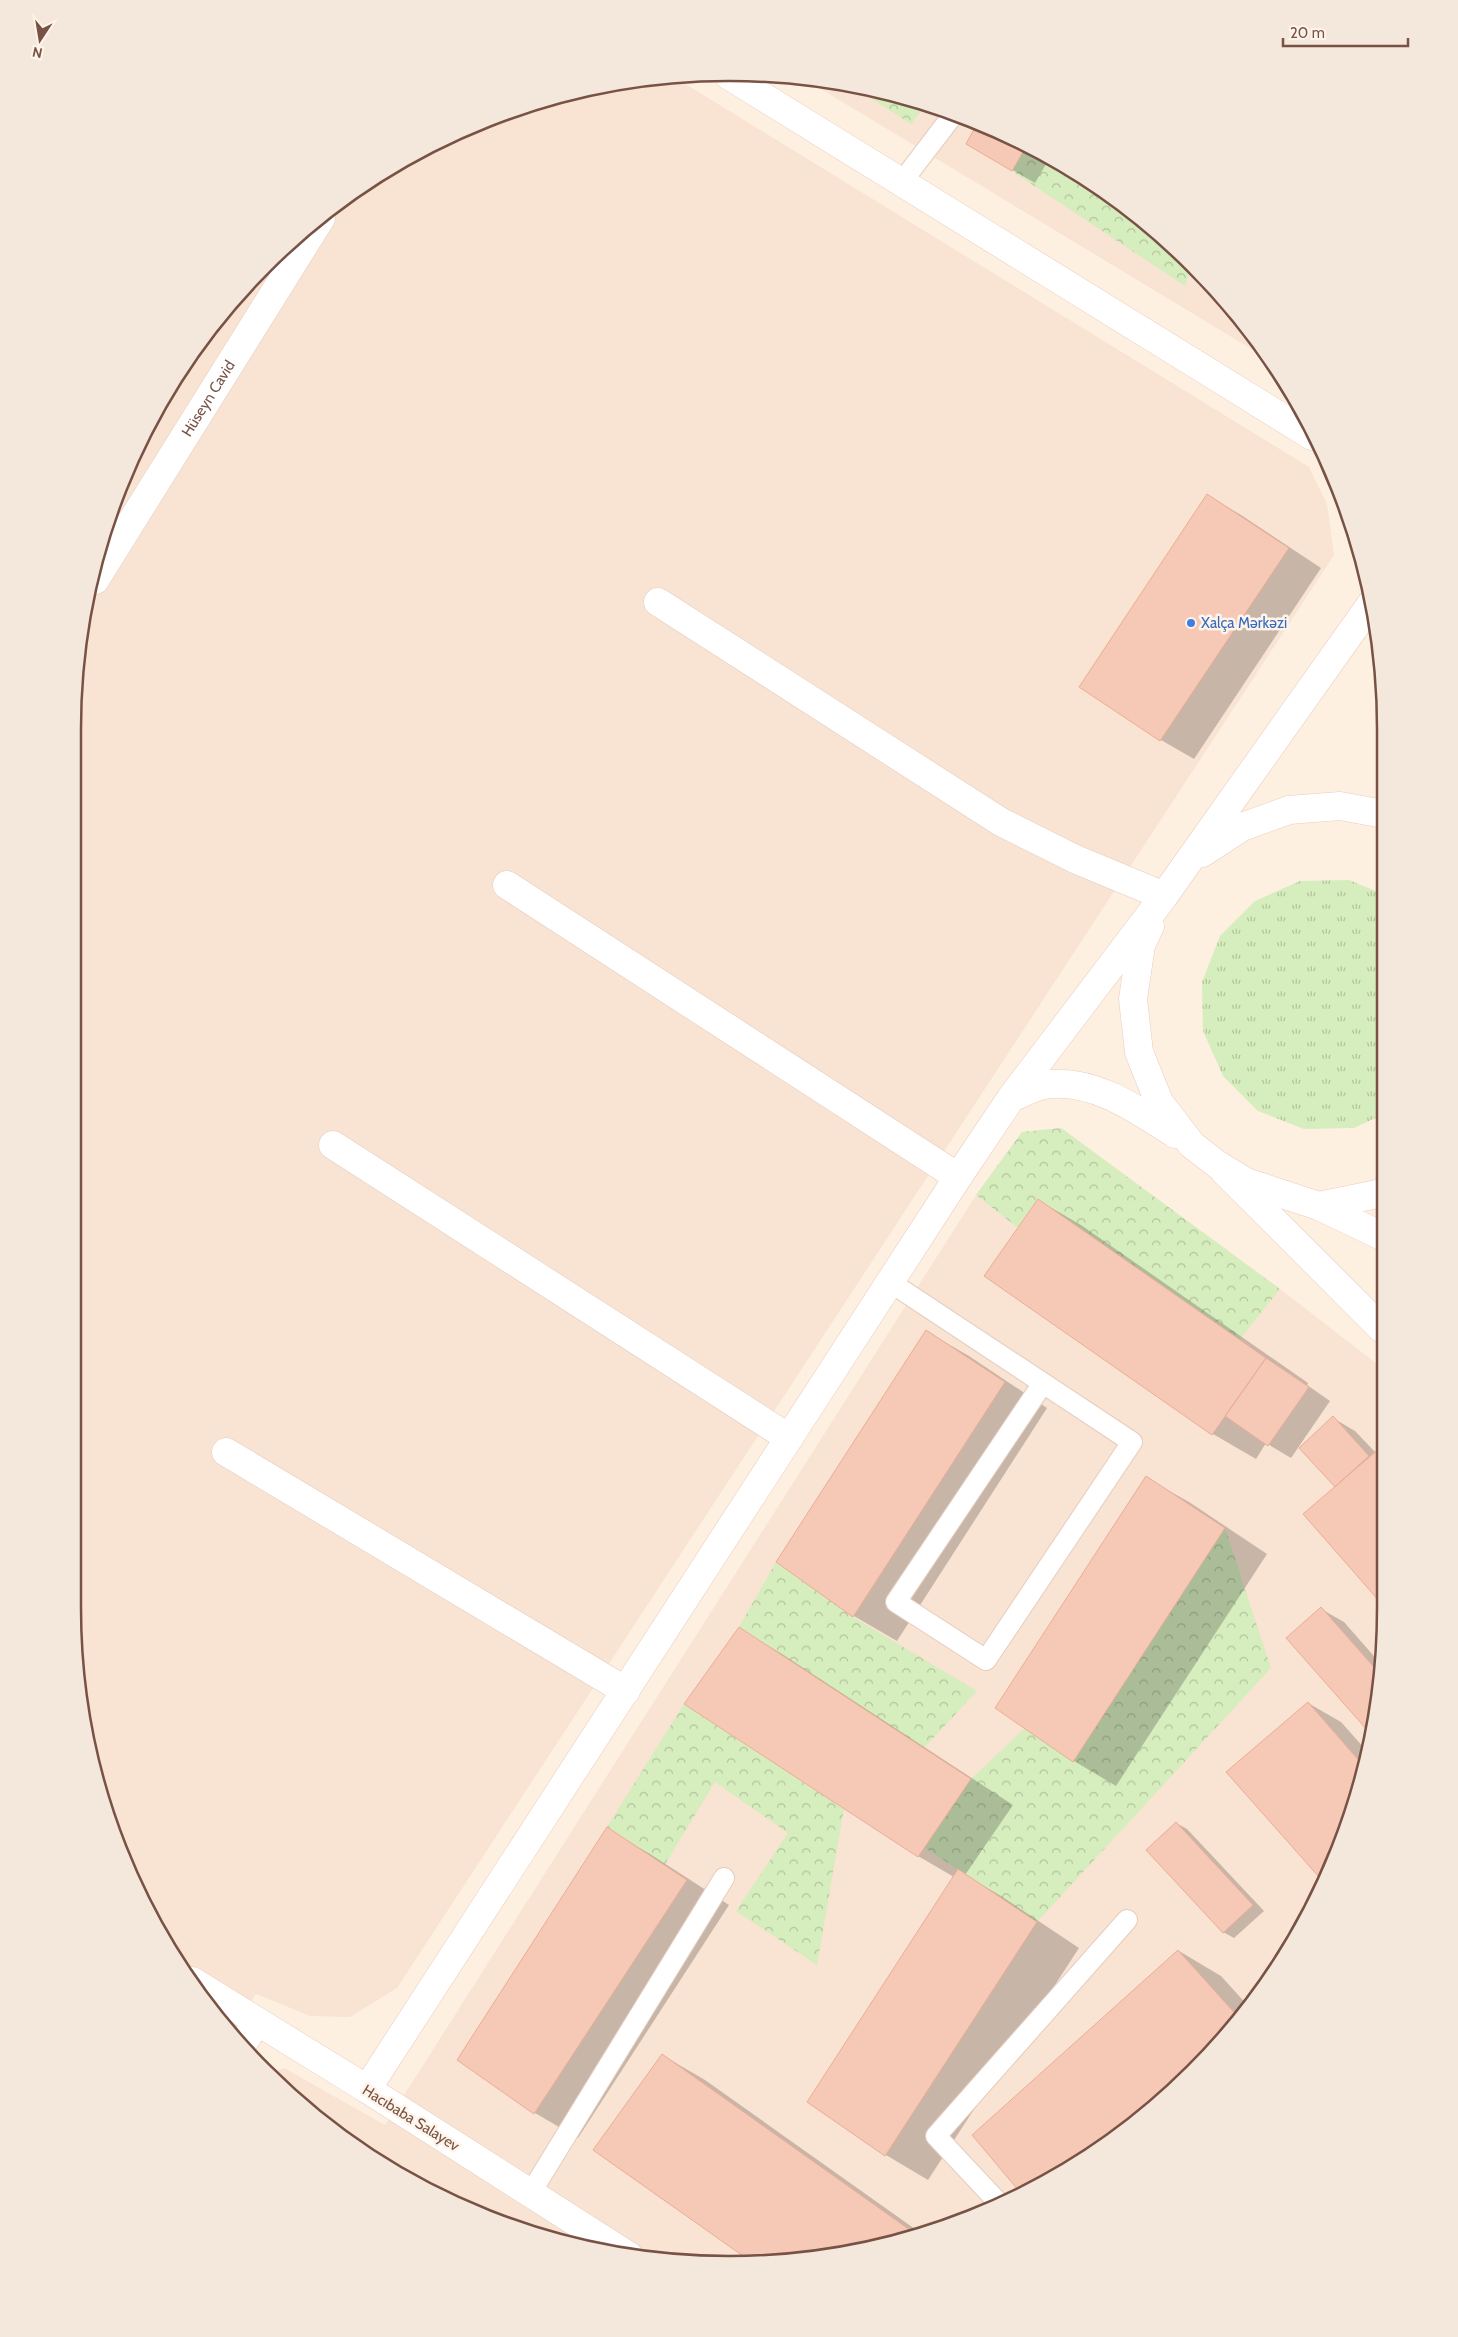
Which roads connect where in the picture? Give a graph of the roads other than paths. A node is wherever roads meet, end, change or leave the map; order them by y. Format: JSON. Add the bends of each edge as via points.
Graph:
{"nodes":[{"id":1,"x":738,"y":81,"type":"edge"},
{"id":2,"x":949,"y":120,"type":"edge"},
{"id":3,"x":901,"y":183,"type":"junction"},
{"id":4,"x":310,"y":235,"type":"edge"},
{"id":5,"x":1304,"y":431,"type":"edge"},
{"id":6,"x":101,"y":570,"type":"edge"},
{"id":7,"x":658,"y":602,"type":"dead end"},
{"id":8,"x":1365,"y":612,"type":"edge"},
{"id":9,"x":1377,"y":813,"type":"edge"},
{"id":10,"x":507,"y":885,"type":"dead end"},
{"id":11,"x":1164,"y":896,"type":"junction"},
{"id":12,"x":1011,"y":1098,"type":"junction"},
{"id":13,"x":333,"y":1144,"type":"dead end"},
{"id":14,"x":1192,"y":1145,"type":"junction"},
{"id":15,"x":1218,"y":1166,"type":"junction"},
{"id":16,"x":958,"y":1177,"type":"junction"},
{"id":17,"x":1377,"y":1194,"type":"edge"},
{"id":18,"x":1319,"y":1206,"type":"junction"},
{"id":19,"x":1377,"y":1234,"type":"edge"},
{"id":20,"x":890,"y":1282,"type":"junction"},
{"id":21,"x":1377,"y":1324,"type":"edge"},
{"id":22,"x":1043,"y":1383,"type":"junction"},
{"id":23,"x":789,"y":1438,"type":"junction"},
{"id":24,"x":226,"y":1452,"type":"dead end"},
{"id":25,"x":626,"y":1691,"type":"junction"},
{"id":26,"x":724,"y":1878,"type":"dead end"},
{"id":27,"x":1127,"y":1920,"type":"dead end"},
{"id":28,"x":213,"y":2000,"type":"edge"},
{"id":29,"x":250,"y":2032,"type":"edge"},
{"id":30,"x":367,"y":2089,"type":"junction"},
{"id":31,"x":530,"y":2194,"type":"junction"},
{"id":32,"x":994,"y":2198,"type":"edge"},
{"id":33,"x":610,"y":2244,"type":"edge"}],
"edges":[{"from":1,"to":3,"type":"street"},
{"from":2,"to":3,"type":"lane"},
{"from":3,"to":5,"type":"street"},
{"from":4,"to":6,"type":"street","name":"Hüseyn Cavid"},
{"from":7,"to":11,"type":"street","via":[[1001,822],[1075,860]]},
{"from":8,"to":11,"type":"street"},
{"from":9,"to":11,"type":"street","via":[[1340,806],[1289,810],[1242,827],[1199,855]]},
{"from":10,"to":16,"type":"street"},
{"from":11,"to":12,"type":"street"},
{"from":11,"to":14,"type":"street","via":[[1141,945],[1133,998],[1139,1052],[1159,1102]]},
{"from":12,"to":14,"type":"street","via":[[1042,1086],[1081,1086],[1142,1112]]},
{"from":12,"to":16,"type":"street"},
{"from":13,"to":23,"type":"street"},
{"from":14,"to":15,"type":"street"},
{"from":15,"to":18,"type":"street","via":[[1246,1182]]},
{"from":15,"to":21,"type":"street"},
{"from":16,"to":20,"type":"street"},
{"from":17,"to":18,"type":"street"},
{"from":18,"to":19,"type":"street"},
{"from":20,"to":22,"type":"lane"},
{"from":20,"to":23,"type":"street"},
{"from":22,"to":22,"type":"lane","via":[[1132,1442],[986,1660],[896,1602]]},
{"from":23,"to":25,"type":"street"},
{"from":24,"to":25,"type":"street"},
{"from":25,"to":30,"type":"street"},
{"from":26,"to":31,"type":"lane"},
{"from":27,"to":32,"type":"lane","via":[[936,2136]]},
{"from":28,"to":29,"type":"street","name":"Hacıbaba Salayev"},
{"from":29,"to":30,"type":"street","name":"Hacıbaba Salayev"},
{"from":30,"to":31,"type":"street","name":"Hacıbaba Salayev"},
{"from":31,"to":33,"type":"street","name":"Hacıbaba Salayev"}]}
